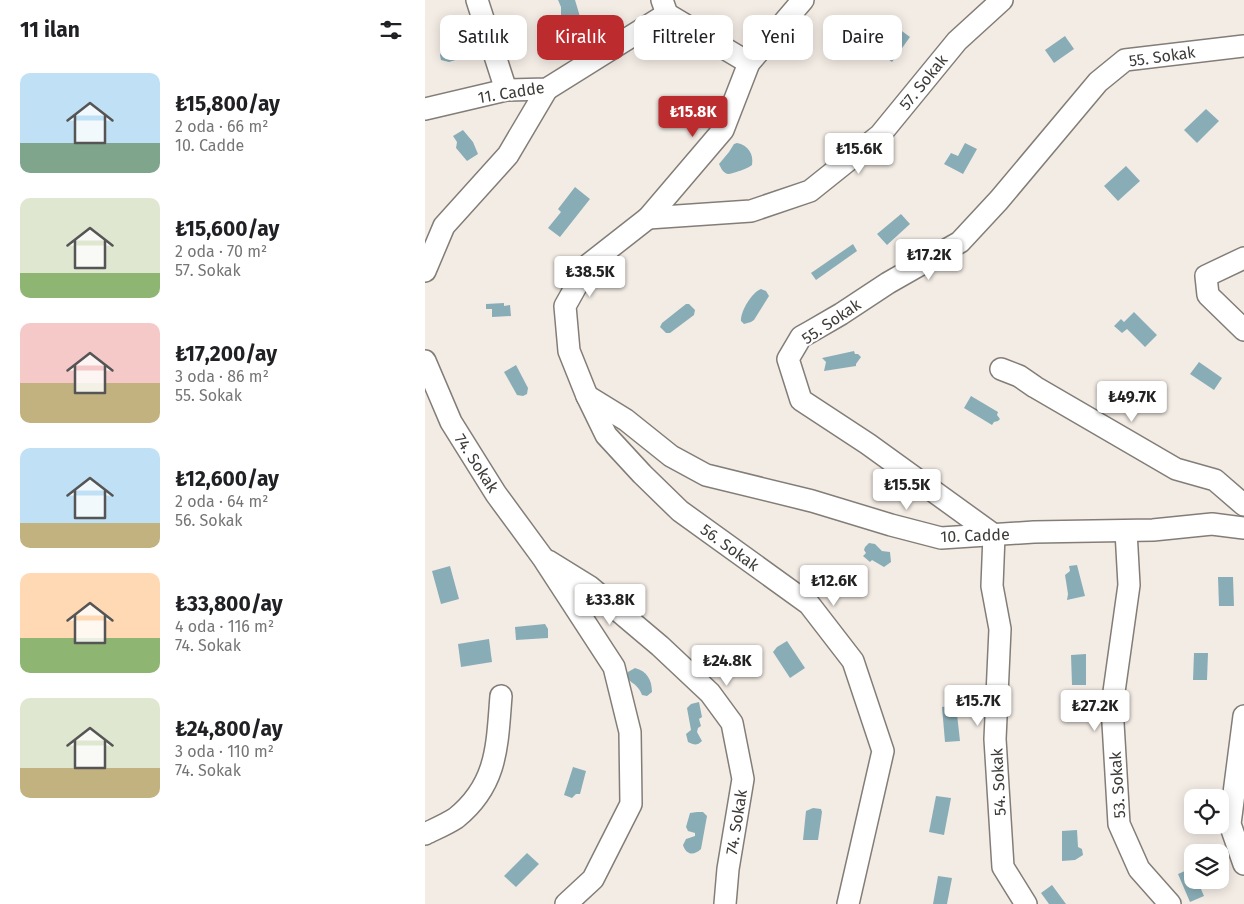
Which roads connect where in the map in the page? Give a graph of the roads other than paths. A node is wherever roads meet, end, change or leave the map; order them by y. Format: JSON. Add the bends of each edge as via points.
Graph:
{"nodes":[{"id":1,"x":477,"y":0,"type":"edge"},
{"id":2,"x":803,"y":0,"type":"edge"},
{"id":3,"x":1002,"y":0,"type":"edge"},
{"id":4,"x":664,"y":7,"type":"edge"},
{"id":5,"x":1244,"y":46,"type":"edge"},
{"id":6,"x":749,"y":63,"type":"junction"},
{"id":7,"x":547,"y":89,"type":"junction"},
{"id":8,"x":506,"y":90,"type":"junction"},
{"id":9,"x":425,"y":109,"type":"edge"},
{"id":10,"x":648,"y":218,"type":"junction"},
{"id":11,"x":1244,"y":258,"type":"edge"},
{"id":12,"x":425,"y":271,"type":"edge"},
{"id":13,"x":1244,"y":330,"type":"edge"},
{"id":14,"x":425,"y":361,"type":"edge"},
{"id":15,"x":1001,"y":369,"type":"dead end"},
{"id":16,"x":587,"y":396,"type":"junction"},
{"id":17,"x":1244,"y":505,"type":"edge"},
{"id":18,"x":1244,"y":528,"type":"edge"},
{"id":19,"x":1126,"y":530,"type":"junction"},
{"id":20,"x":994,"y":535,"type":"junction"},
{"id":21,"x":543,"y":558,"type":"junction"},
{"id":22,"x":501,"y":696,"type":"dead end"},
{"id":23,"x":1244,"y":716,"type":"edge"},
{"id":24,"x":425,"y":834,"type":"edge"},
{"id":25,"x":1244,"y":864,"type":"edge"},
{"id":26,"x":566,"y":904,"type":"edge"},
{"id":27,"x":725,"y":904,"type":"edge"},
{"id":28,"x":848,"y":904,"type":"edge"},
{"id":29,"x":1026,"y":904,"type":"edge"},
{"id":30,"x":1170,"y":904,"type":"edge"}],
"edges":[{"from":1,"to":8,"type":"street"},
{"from":2,"to":6,"type":"street"},
{"from":3,"to":10,"type":"street","name":"57. Sokak","via":[[957,41],[880,135],[810,191],[751,211]]},
{"from":4,"to":6,"type":"street"},
{"from":4,"to":7,"type":"street","name":"11. Cadde"},
{"from":5,"to":20,"type":"street","name":"55. Sokak","via":[[1125,60],[1098,82],[960,242],[801,337],[791,353],[788,359],[801,400]]},
{"from":6,"to":10,"type":"street","via":[[723,130]]},
{"from":7,"to":8,"type":"street","name":"11. Cadde"},
{"from":7,"to":12,"type":"street","via":[[507,155],[444,226]]},
{"from":8,"to":9,"type":"street","name":"11. Cadde"},
{"from":10,"to":16,"type":"street","name":"56. Sokak","via":[[588,265],[565,306],[569,351]]},
{"from":11,"to":13,"type":"street","via":[[1206,276],[1208,295]]},
{"from":14,"to":21,"type":"street","name":"74. Sokak","via":[[451,422]]},
{"from":15,"to":17,"type":"street","via":[[1019,376],[1176,469],[1215,480]]},
{"from":16,"to":20,"type":"street","name":"10. Cadde","via":[[626,420],[671,456],[706,474],[941,538]]},
{"from":16,"to":28,"type":"street","name":"56. Sokak","via":[[606,435],[680,511],[809,604],[853,661],[883,751]]},
{"from":18,"to":19,"type":"street","name":"10. Cadde","via":[[1211,524]]},
{"from":19,"to":20,"type":"street","name":"10. Cadde"},
{"from":19,"to":30,"type":"street","name":"53. Sokak","via":[[1129,585],[1112,706],[1119,824],[1139,869]]},
{"from":20,"to":29,"type":"street","name":"54. Sokak","via":[[991,586],[1000,629],[995,739],[1003,866]]},
{"from":21,"to":26,"type":"street","name":"74. Sokak","via":[[615,667],[630,732],[631,804],[593,879]]},
{"from":21,"to":27,"type":"street","name":"74. Sokak","via":[[590,587],[660,646],[710,693],[731,722],[743,779]]},
{"from":22,"to":24,"type":"street","via":[[496,752],[487,782],[455,818]]},
{"from":23,"to":25,"type":"street","via":[[1229,824]]}]}
